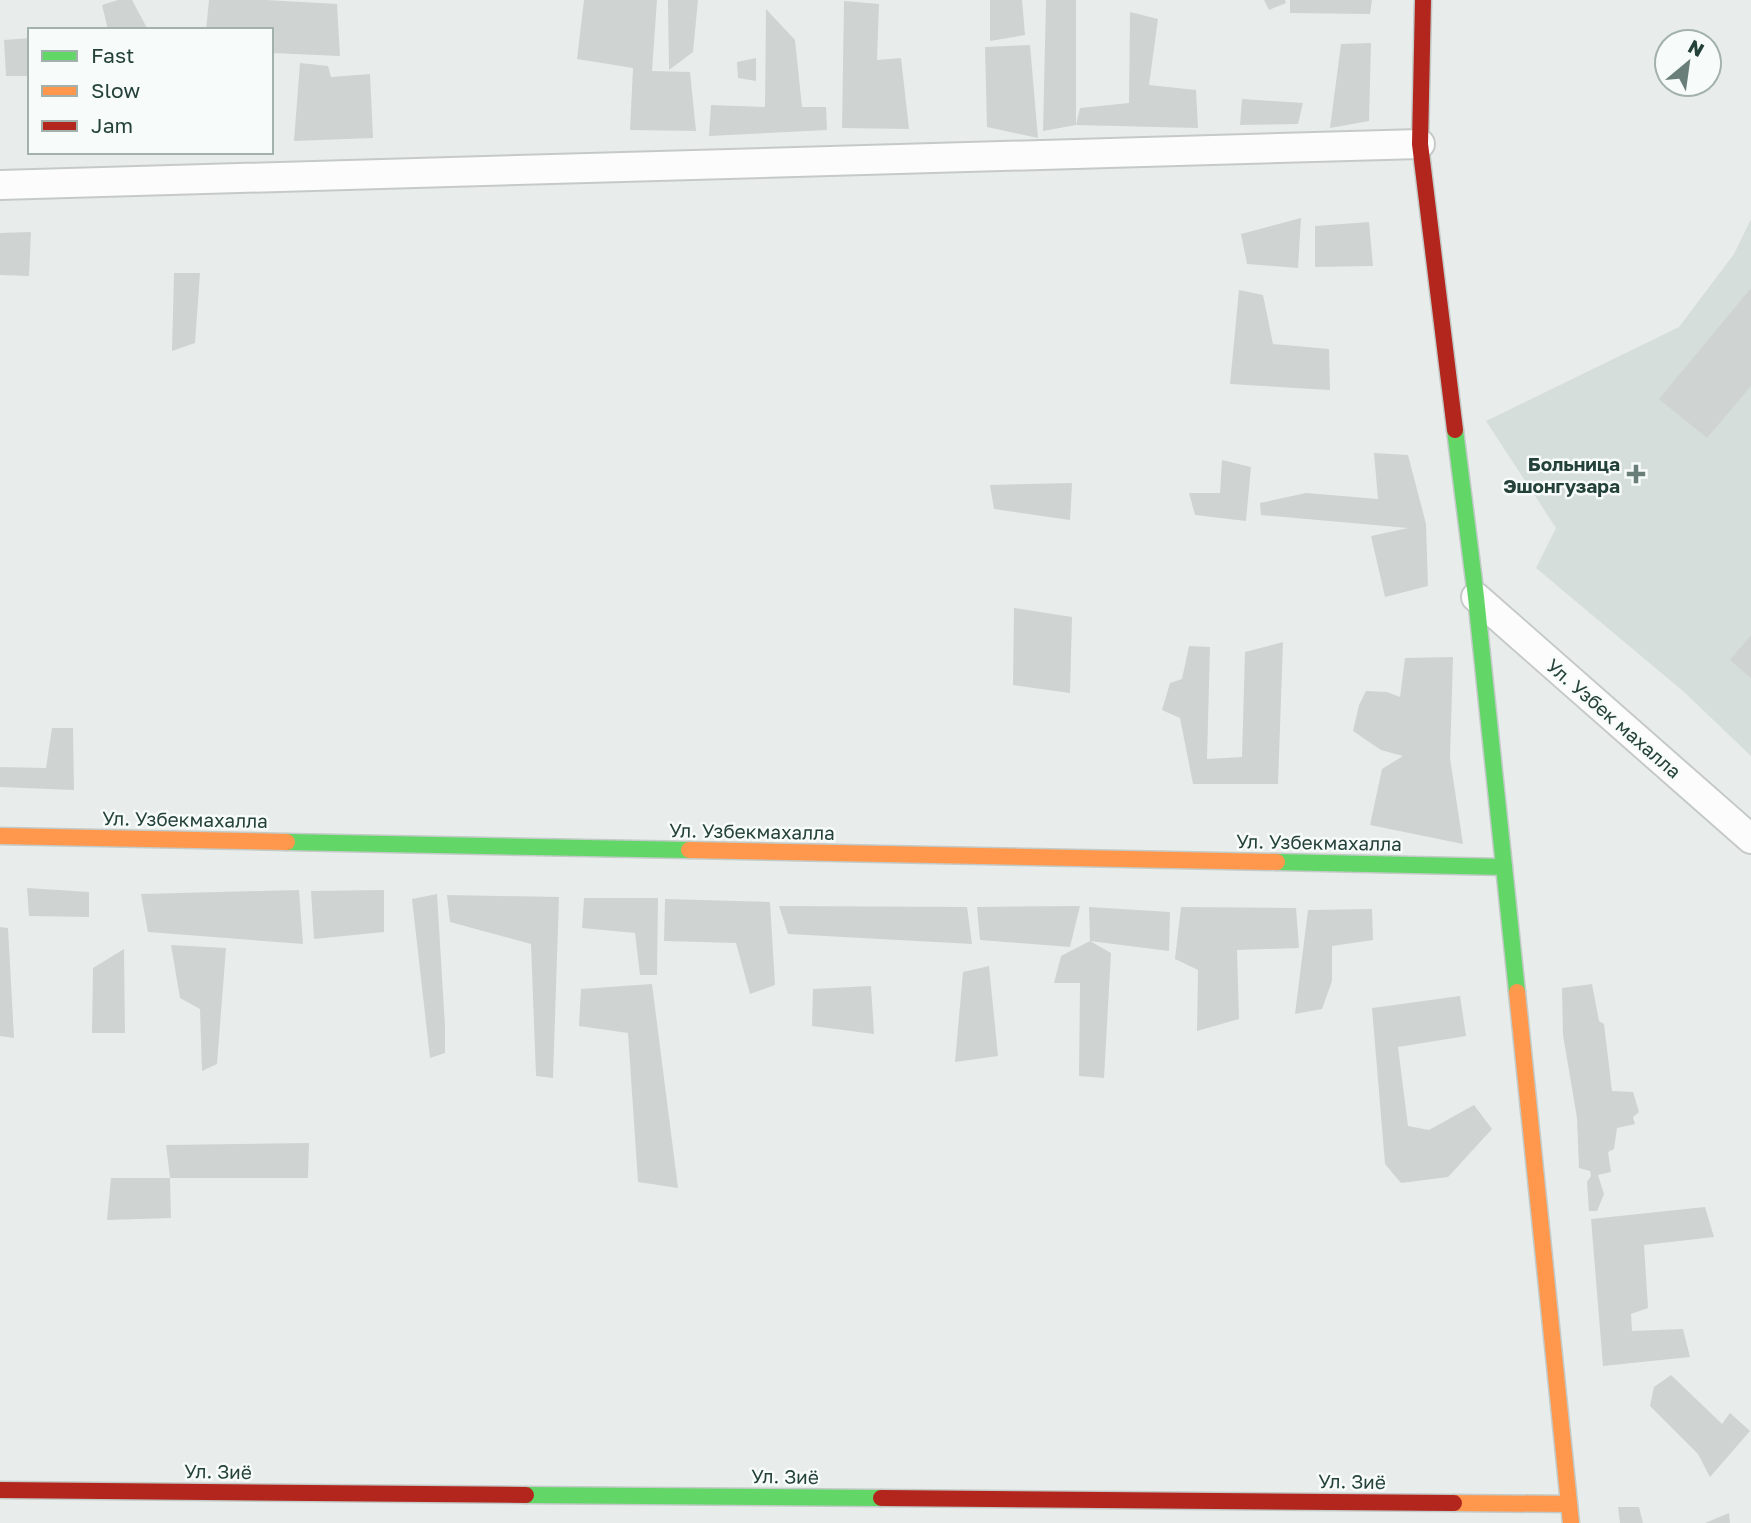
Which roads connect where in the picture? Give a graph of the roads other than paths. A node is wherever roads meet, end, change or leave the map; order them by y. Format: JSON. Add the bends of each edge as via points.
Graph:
{"nodes":[{"id":1,"x":1423,"y":0,"type":"edge"},
{"id":2,"x":1420,"y":144,"type":"junction"},
{"id":3,"x":0,"y":185,"type":"edge"},
{"id":4,"x":1476,"y":597,"type":"junction"},
{"id":5,"x":0,"y":836,"type":"edge"},
{"id":6,"x":1751,"y":839,"type":"edge"},
{"id":7,"x":1504,"y":867,"type":"junction"},
{"id":8,"x":0,"y":1490,"type":"edge"},
{"id":9,"x":1569,"y":1504,"type":"junction"},
{"id":10,"x":1571,"y":1523,"type":"edge"}],
"edges":[{"from":1,"to":2,"type":"street"},
{"from":2,"to":3,"type":"street"},
{"from":2,"to":4,"type":"street"},
{"from":4,"to":6,"type":"street","name":"Ул. Узбек махалла"},
{"from":4,"to":7,"type":"street"},
{"from":5,"to":7,"type":"street","name":"Ул. Узбекмахалла"},
{"from":7,"to":9,"type":"street"},
{"from":8,"to":9,"type":"street","name":"Ул. Зиё"},
{"from":9,"to":10,"type":"street"}]}
